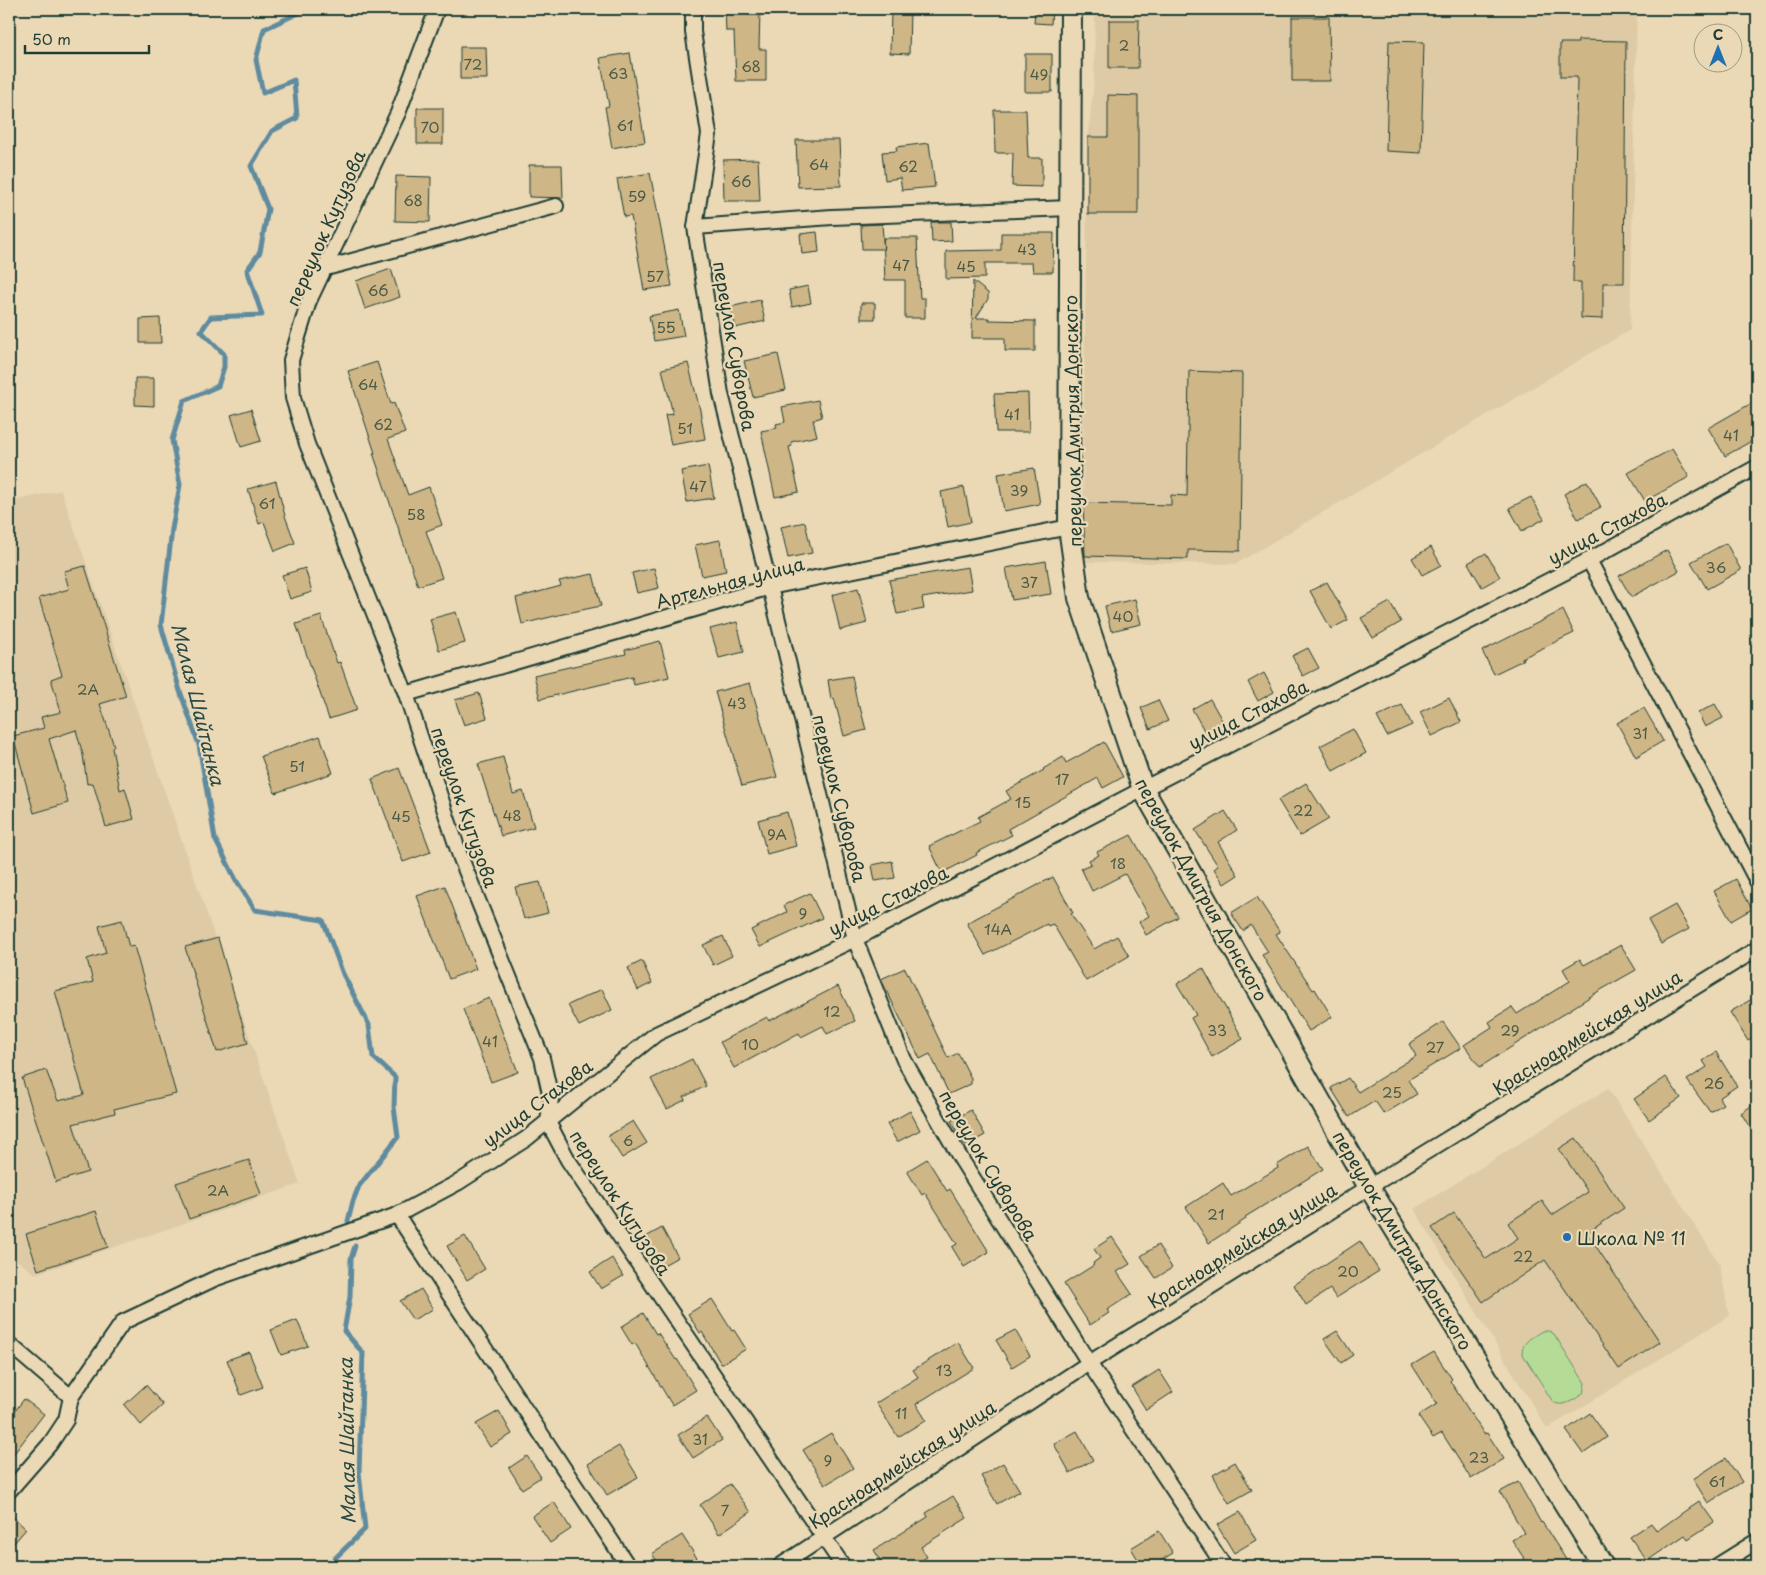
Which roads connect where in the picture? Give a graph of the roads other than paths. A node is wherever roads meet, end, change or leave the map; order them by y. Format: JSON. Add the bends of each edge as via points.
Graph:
{"nodes":[{"id":1,"x":437,"y":9,"type":"edge"},
{"id":2,"x":693,"y":9,"type":"edge"},
{"id":3,"x":1072,"y":9,"type":"edge"},
{"id":4,"x":556,"y":206,"type":"dead end"},
{"id":5,"x":1071,"y":208,"type":"junction"},
{"id":6,"x":695,"y":227,"type":"junction"},
{"id":7,"x":326,"y":268,"type":"junction"},
{"id":8,"x":1757,"y":468,"type":"edge"},
{"id":9,"x":1069,"y":527,"type":"junction"},
{"id":10,"x":1589,"y":560,"type":"junction"},
{"id":11,"x":770,"y":587,"type":"junction"},
{"id":12,"x":406,"y":694,"type":"junction"},
{"id":13,"x":1143,"y":789,"type":"junction"},
{"id":14,"x":1757,"y":881,"type":"edge"},
{"id":15,"x":855,"y":939,"type":"junction"},
{"id":16,"x":1757,"y":949,"type":"edge"},
{"id":17,"x":548,"y":1122,"type":"junction"},
{"id":18,"x":1369,"y":1187,"type":"junction"},
{"id":19,"x":397,"y":1215,"type":"junction"},
{"id":20,"x":9,"y":1344,"type":"edge"},
{"id":21,"x":1090,"y":1363,"type":"junction"},
{"id":22,"x":70,"y":1397,"type":"junction"},
{"id":23,"x":9,"y":1492,"type":"edge"},
{"id":24,"x":825,"y":1537,"type":"junction"},
{"id":25,"x":1757,"y":1541,"type":"edge"},
{"id":26,"x":628,"y":1566,"type":"edge"},
{"id":27,"x":780,"y":1566,"type":"edge"},
{"id":28,"x":844,"y":1566,"type":"edge"},
{"id":29,"x":1224,"y":1566,"type":"edge"},
{"id":30,"x":1603,"y":1566,"type":"edge"},
{"id":31,"x":1717,"y":1566,"type":"edge"}],
"edges":[{"from":1,"to":7,"type":"street","name":"переулок Кутузова","via":[[398,113]]},
{"from":2,"to":6,"type":"street","name":"переулок Суворова","via":[[693,32],[709,134]]},
{"from":3,"to":5,"type":"street","name":"переулок Дмитрия Донского"},
{"from":4,"to":7,"type":"street"},
{"from":5,"to":6,"type":"street","via":[[832,217]]},
{"from":5,"to":9,"type":"street","name":"переулок Дмитрия Донского"},
{"from":6,"to":11,"type":"street","name":"переулок Суворова","via":[[721,394]]},
{"from":7,"to":12,"type":"street","name":"переулок Кутузова","via":[[309,301],[291,360],[293,398],[307,444]]},
{"from":8,"to":10,"type":"street","name":"улица Стахова"},
{"from":9,"to":11,"type":"street","name":"Артельная улица"},
{"from":9,"to":13,"type":"street","name":"переулок Дмитрия Донского","via":[[1079,598]]},
{"from":10,"to":13,"type":"street","name":"улица Стахова"},
{"from":10,"to":14,"type":"street"},
{"from":11,"to":12,"type":"street","name":"Артельная улица"},
{"from":11,"to":15,"type":"street","name":"переулок Суворова"},
{"from":12,"to":17,"type":"street","name":"переулок Кутузова","via":[[460,856],[542,1058],[550,1098]]},
{"from":13,"to":15,"type":"street","name":"улица Стахова"},
{"from":13,"to":18,"type":"street","name":"переулок Дмитрия Донского"},
{"from":15,"to":17,"type":"street","name":"улица Стахова","via":[[656,1034]]},
{"from":15,"to":21,"type":"street","name":"переулок Суворова","via":[[904,1060],[961,1159]]},
{"from":16,"to":18,"type":"street","name":"Красноармейская улица"},
{"from":17,"to":19,"type":"street","name":"улица Стахова","via":[[459,1182]]},
{"from":17,"to":24,"type":"street","name":"переулок Кутузова","via":[[568,1160]]},
{"from":18,"to":21,"type":"street","name":"Красноармейская улица"},
{"from":18,"to":30,"type":"street","name":"переулок Дмитрия Донского"},
{"from":19,"to":22,"type":"street","name":"улица Стахова","via":[[214,1279],[123,1322]]},
{"from":19,"to":26,"type":"street"},
{"from":20,"to":22,"type":"street"},
{"from":21,"to":24,"type":"street","name":"Красноармейская улица"},
{"from":21,"to":29,"type":"street","name":"переулок Суворова"},
{"from":22,"to":23,"type":"street","via":[[66,1420]]},
{"from":24,"to":27,"type":"street","name":"Красноармейская улица"},
{"from":24,"to":28,"type":"street","name":"переулок Кутузова"},
{"from":25,"to":31,"type":"street"}]}
